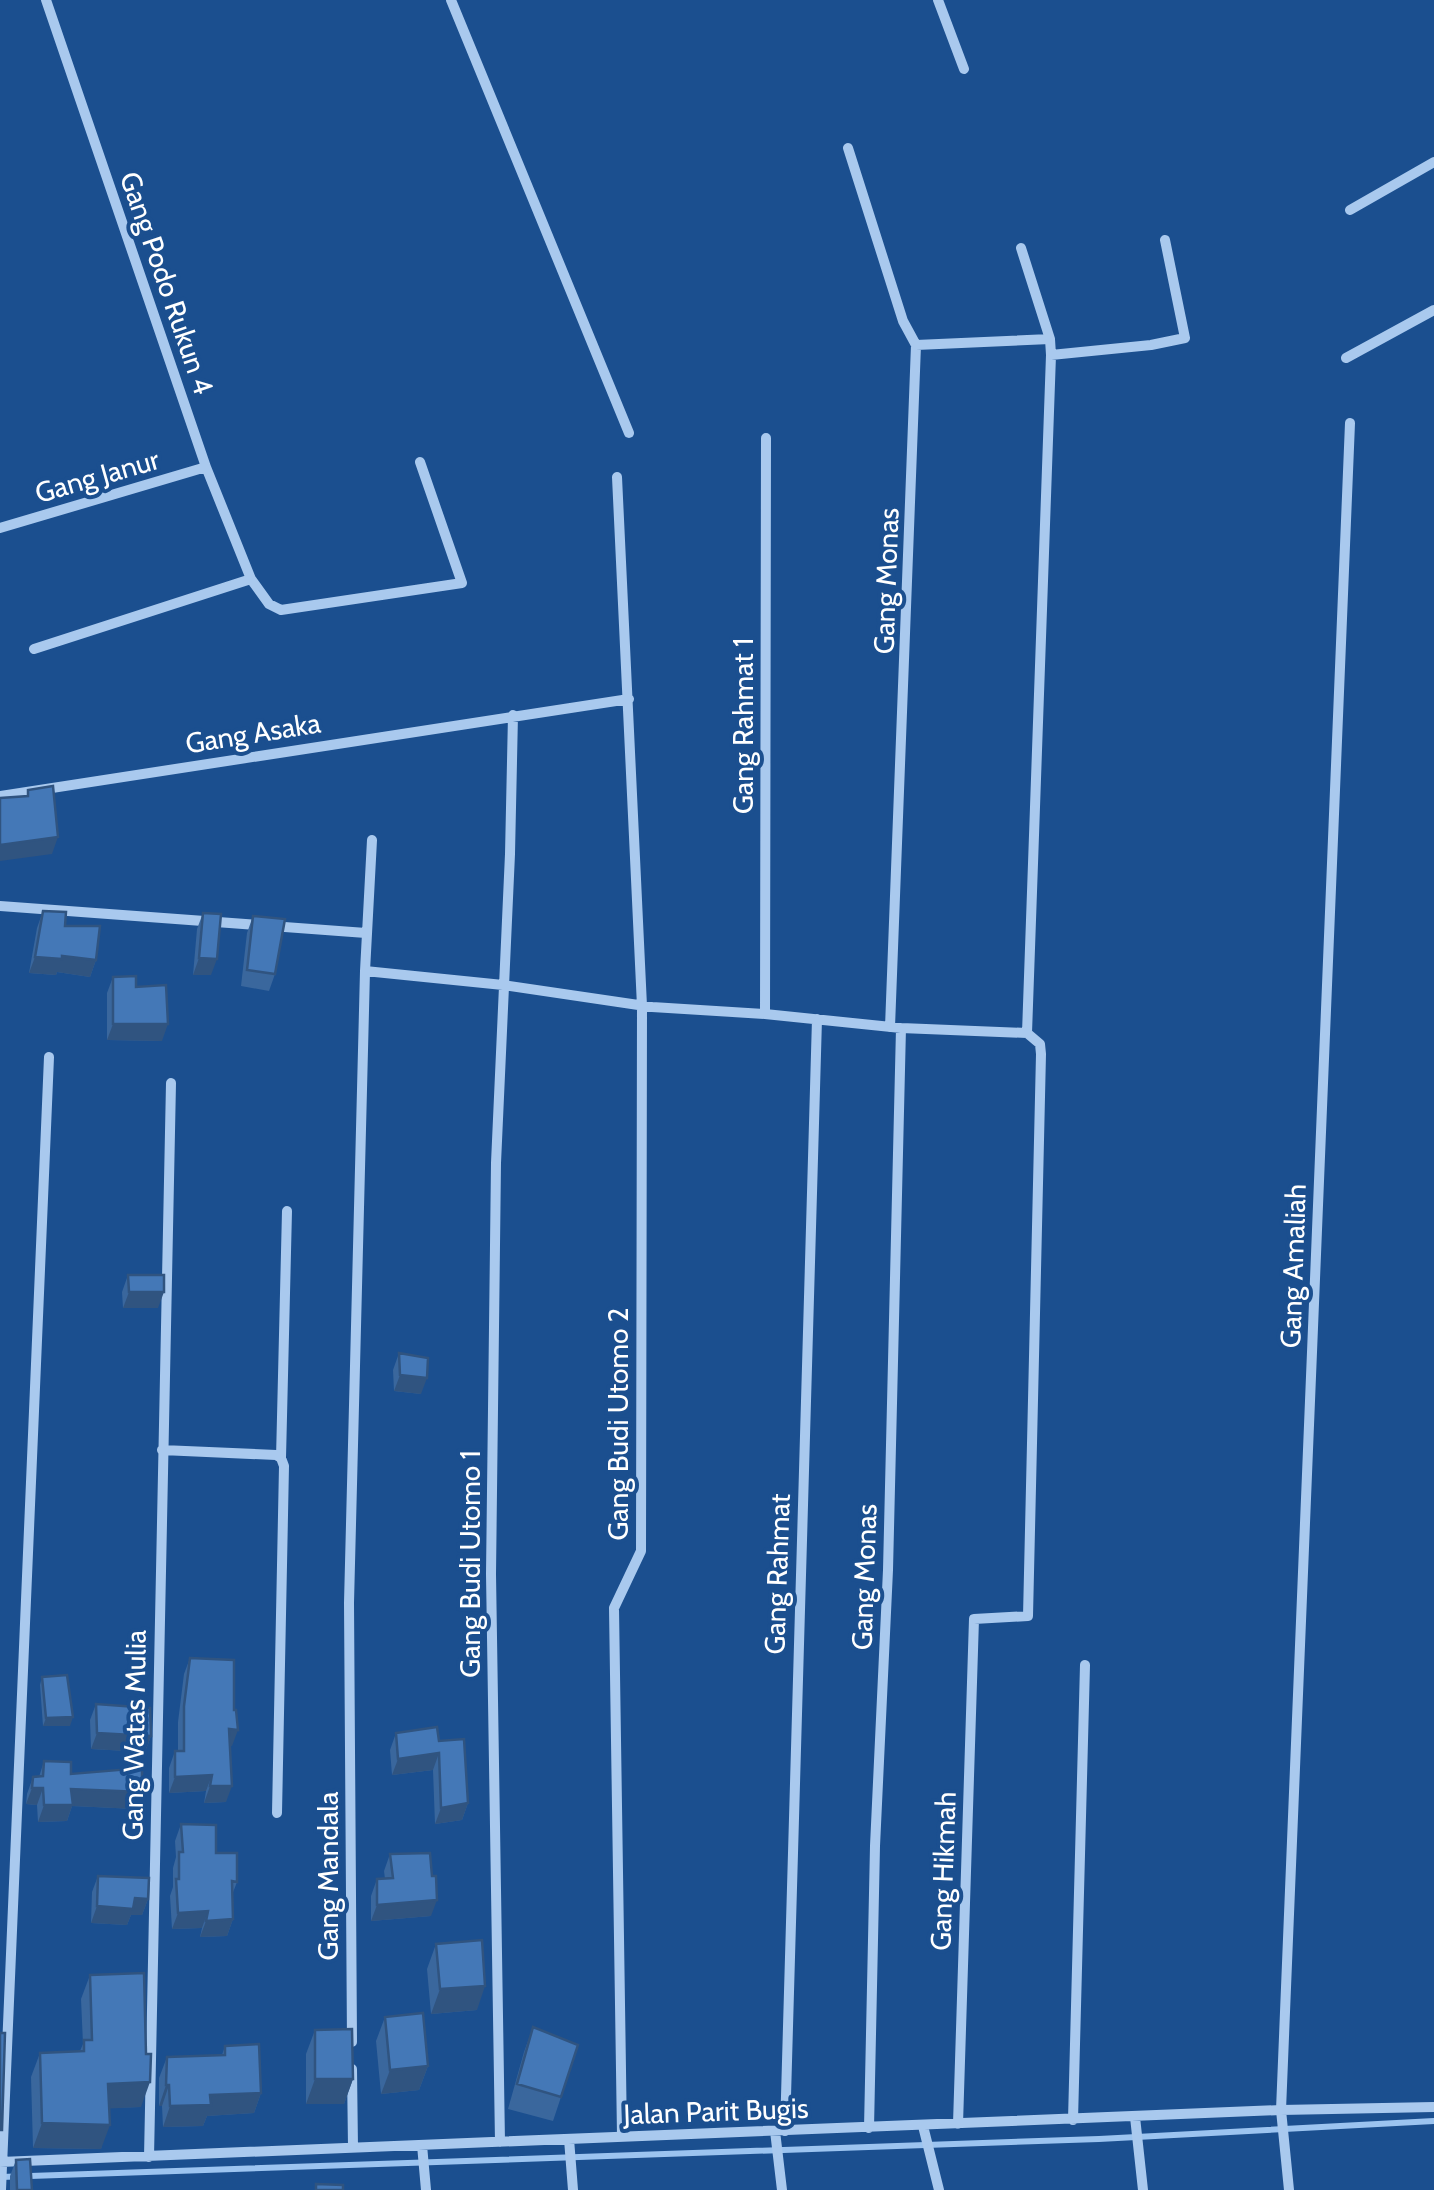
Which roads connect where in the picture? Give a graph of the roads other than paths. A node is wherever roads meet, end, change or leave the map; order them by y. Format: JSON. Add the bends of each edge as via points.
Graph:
{"nodes":[{"id":1,"x":46,"y":0,"type":"edge"},
{"id":2,"x":451,"y":0,"type":"edge"},
{"id":3,"x":938,"y":0,"type":"edge"},
{"id":4,"x":964,"y":68,"type":"dead end"},
{"id":5,"x":848,"y":148,"type":"dead end"},
{"id":6,"x":1434,"y":162,"type":"edge"},
{"id":7,"x":1350,"y":210,"type":"dead end"},
{"id":8,"x":1165,"y":240,"type":"dead end"},
{"id":9,"x":1021,"y":248,"type":"dead end"},
{"id":10,"x":1434,"y":310,"type":"edge"},
{"id":11,"x":1050,"y":339,"type":"junction"},
{"id":12,"x":916,"y":345,"type":"junction"},
{"id":13,"x":1051,"y":354,"type":"junction"},
{"id":14,"x":1346,"y":358,"type":"dead end"},
{"id":15,"x":1350,"y":423,"type":"dead end"},
{"id":16,"x":630,"y":433,"type":"dead end"},
{"id":17,"x":766,"y":438,"type":"dead end"},
{"id":18,"x":420,"y":462,"type":"dead end"},
{"id":19,"x":206,"y":468,"type":"junction"},
{"id":20,"x":616,"y":477,"type":"dead end"},
{"id":21,"x":0,"y":528,"type":"edge"},
{"id":22,"x":251,"y":579,"type":"junction"},
{"id":23,"x":34,"y":648,"type":"dead end"},
{"id":24,"x":629,"y":700,"type":"junction"},
{"id":25,"x":512,"y":715,"type":"junction"},
{"id":26,"x":0,"y":796,"type":"edge"},
{"id":27,"x":372,"y":840,"type":"dead end"},
{"id":28,"x":0,"y":906,"type":"edge"},
{"id":29,"x":366,"y":933,"type":"junction"},
{"id":30,"x":365,"y":971,"type":"junction"},
{"id":31,"x":503,"y":985,"type":"junction"},
{"id":32,"x":642,"y":1006,"type":"junction"},
{"id":33,"x":765,"y":1014,"type":"junction"},
{"id":34,"x":818,"y":1019,"type":"junction"},
{"id":35,"x":895,"y":1028,"type":"junction"},
{"id":36,"x":1027,"y":1033,"type":"junction"},
{"id":37,"x":49,"y":1057,"type":"dead end"},
{"id":38,"x":171,"y":1082,"type":"dead end"},
{"id":39,"x":288,"y":1211,"type":"dead end"},
{"id":40,"x":162,"y":1450,"type":"junction"},
{"id":41,"x":282,"y":1458,"type":"junction"},
{"id":42,"x":1085,"y":1665,"type":"dead end"},
{"id":43,"x":277,"y":1813,"type":"dead end"},
{"id":44,"x":1434,"y":2108,"type":"edge"},
{"id":45,"x":1281,"y":2110,"type":"junction"},
{"id":46,"x":1135,"y":2118,"type":"junction"},
{"id":47,"x":1072,"y":2120,"type":"junction"},
{"id":48,"x":958,"y":2124,"type":"junction"},
{"id":49,"x":923,"y":2127,"type":"junction"},
{"id":50,"x":869,"y":2128,"type":"junction"},
{"id":51,"x":780,"y":2131,"type":"junction"},
{"id":52,"x":622,"y":2136,"type":"junction"},
{"id":53,"x":568,"y":2139,"type":"junction"},
{"id":54,"x":500,"y":2142,"type":"junction"},
{"id":55,"x":422,"y":2145,"type":"junction"},
{"id":56,"x":353,"y":2148,"type":"junction"},
{"id":57,"x":150,"y":2157,"type":"junction"},
{"id":58,"x":0,"y":2162,"type":"edge"},
{"id":59,"x":1142,"y":2185,"type":"edge"},
{"id":60,"x":939,"y":2188,"type":"edge"},
{"id":61,"x":1,"y":2190,"type":"edge"},
{"id":62,"x":426,"y":2190,"type":"edge"},
{"id":63,"x":574,"y":2190,"type":"edge"},
{"id":64,"x":782,"y":2190,"type":"edge"},
{"id":65,"x":1289,"y":2190,"type":"edge"}],
"edges":[{"from":1,"to":19,"type":"street","name":"Gang Podo Rukun 4"},
{"from":2,"to":16,"type":"street"},
{"from":3,"to":4,"type":"street"},
{"from":5,"to":12,"type":"street","name":"Gang Monas"},
{"from":6,"to":7,"type":"street"},
{"from":8,"to":13,"type":"street","via":[[1185,338]]},
{"from":9,"to":11,"type":"street"},
{"from":10,"to":14,"type":"street"},
{"from":11,"to":12,"type":"street"},
{"from":11,"to":13,"type":"street"},
{"from":12,"to":35,"type":"street","name":"Gang Monas"},
{"from":13,"to":36,"type":"street"},
{"from":15,"to":45,"type":"street","name":"Gang Amaliah"},
{"from":17,"to":33,"type":"street","name":"Gang Rahmat 1"},
{"from":18,"to":22,"type":"street","via":[[460,584],[281,610]]},
{"from":19,"to":21,"type":"street","name":"Gang Janur"},
{"from":19,"to":22,"type":"street","name":"Gang Podo Rukun 4"},
{"from":20,"to":24,"type":"street","name":"Gang Budi Utomo 2"},
{"from":22,"to":23,"type":"street"},
{"from":24,"to":25,"type":"street","name":"Gang Asaka"},
{"from":24,"to":32,"type":"street","name":"Gang Budi Utomo 2"},
{"from":25,"to":26,"type":"street","name":"Gang Asaka"},
{"from":25,"to":31,"type":"street","name":"Gang Budi Utomo 1"},
{"from":27,"to":29,"type":"street","name":"Gang Mandala"},
{"from":28,"to":29,"type":"street"},
{"from":29,"to":30,"type":"street","name":"Gang Mandala"},
{"from":30,"to":31,"type":"street"},
{"from":30,"to":56,"type":"street","name":"Gang Mandala","via":[[349,1603]]},
{"from":31,"to":32,"type":"street"},
{"from":31,"to":54,"type":"street","name":"Gang Budi Utomo 1","via":[[490,1574]]},
{"from":32,"to":33,"type":"street"},
{"from":32,"to":52,"type":"street","name":"Gang Budi Utomo 2","via":[[641,1551],[614,1608]]},
{"from":33,"to":34,"type":"street"},
{"from":34,"to":35,"type":"street"},
{"from":34,"to":51,"type":"street","name":"Gang Rahmat"},
{"from":35,"to":36,"type":"street"},
{"from":35,"to":50,"type":"street","name":"Gang Monas","via":[[888,1570]]},
{"from":36,"to":48,"type":"street","name":"Gang Hikmah","via":[[1041,1054],[1028,1616],[974,1619]]},
{"from":37,"to":58,"type":"street"},
{"from":38,"to":40,"type":"street","name":"Gang Watas Mulia"},
{"from":39,"to":41,"type":"street"},
{"from":40,"to":41,"type":"street"},
{"from":40,"to":57,"type":"street","name":"Gang Watas Mulia"},
{"from":41,"to":43,"type":"street"},
{"from":42,"to":47,"type":"street"},
{"from":44,"to":45,"type":"street","name":"Jalan Parit Bugis"},
{"from":45,"to":46,"type":"street","name":"Jalan Parit Bugis"},
{"from":45,"to":65,"type":"street","name":"Gang Amaliah"},
{"from":46,"to":47,"type":"street","name":"Jalan Parit Bugis"},
{"from":46,"to":59,"type":"street"},
{"from":47,"to":48,"type":"street","name":"Jalan Parit Bugis"},
{"from":48,"to":49,"type":"street","name":"Jalan Parit Bugis"},
{"from":49,"to":50,"type":"street","name":"Jalan Parit Bugis"},
{"from":49,"to":60,"type":"street"},
{"from":50,"to":51,"type":"street","name":"Jalan Parit Bugis"},
{"from":51,"to":52,"type":"street","name":"Jalan Parit Bugis"},
{"from":51,"to":64,"type":"street","name":"Gang Rahmat"},
{"from":52,"to":53,"type":"street","name":"Jalan Parit Bugis"},
{"from":53,"to":54,"type":"street","name":"Jalan Parit Bugis"},
{"from":53,"to":63,"type":"street"},
{"from":54,"to":55,"type":"street","name":"Jalan Parit Bugis"},
{"from":55,"to":56,"type":"street","name":"Jalan Parit Bugis"},
{"from":55,"to":62,"type":"street"},
{"from":56,"to":57,"type":"street","name":"Jalan Parit Bugis"},
{"from":57,"to":58,"type":"street","name":"Jalan Parit Bugis"},
{"from":58,"to":61,"type":"street"}]}
